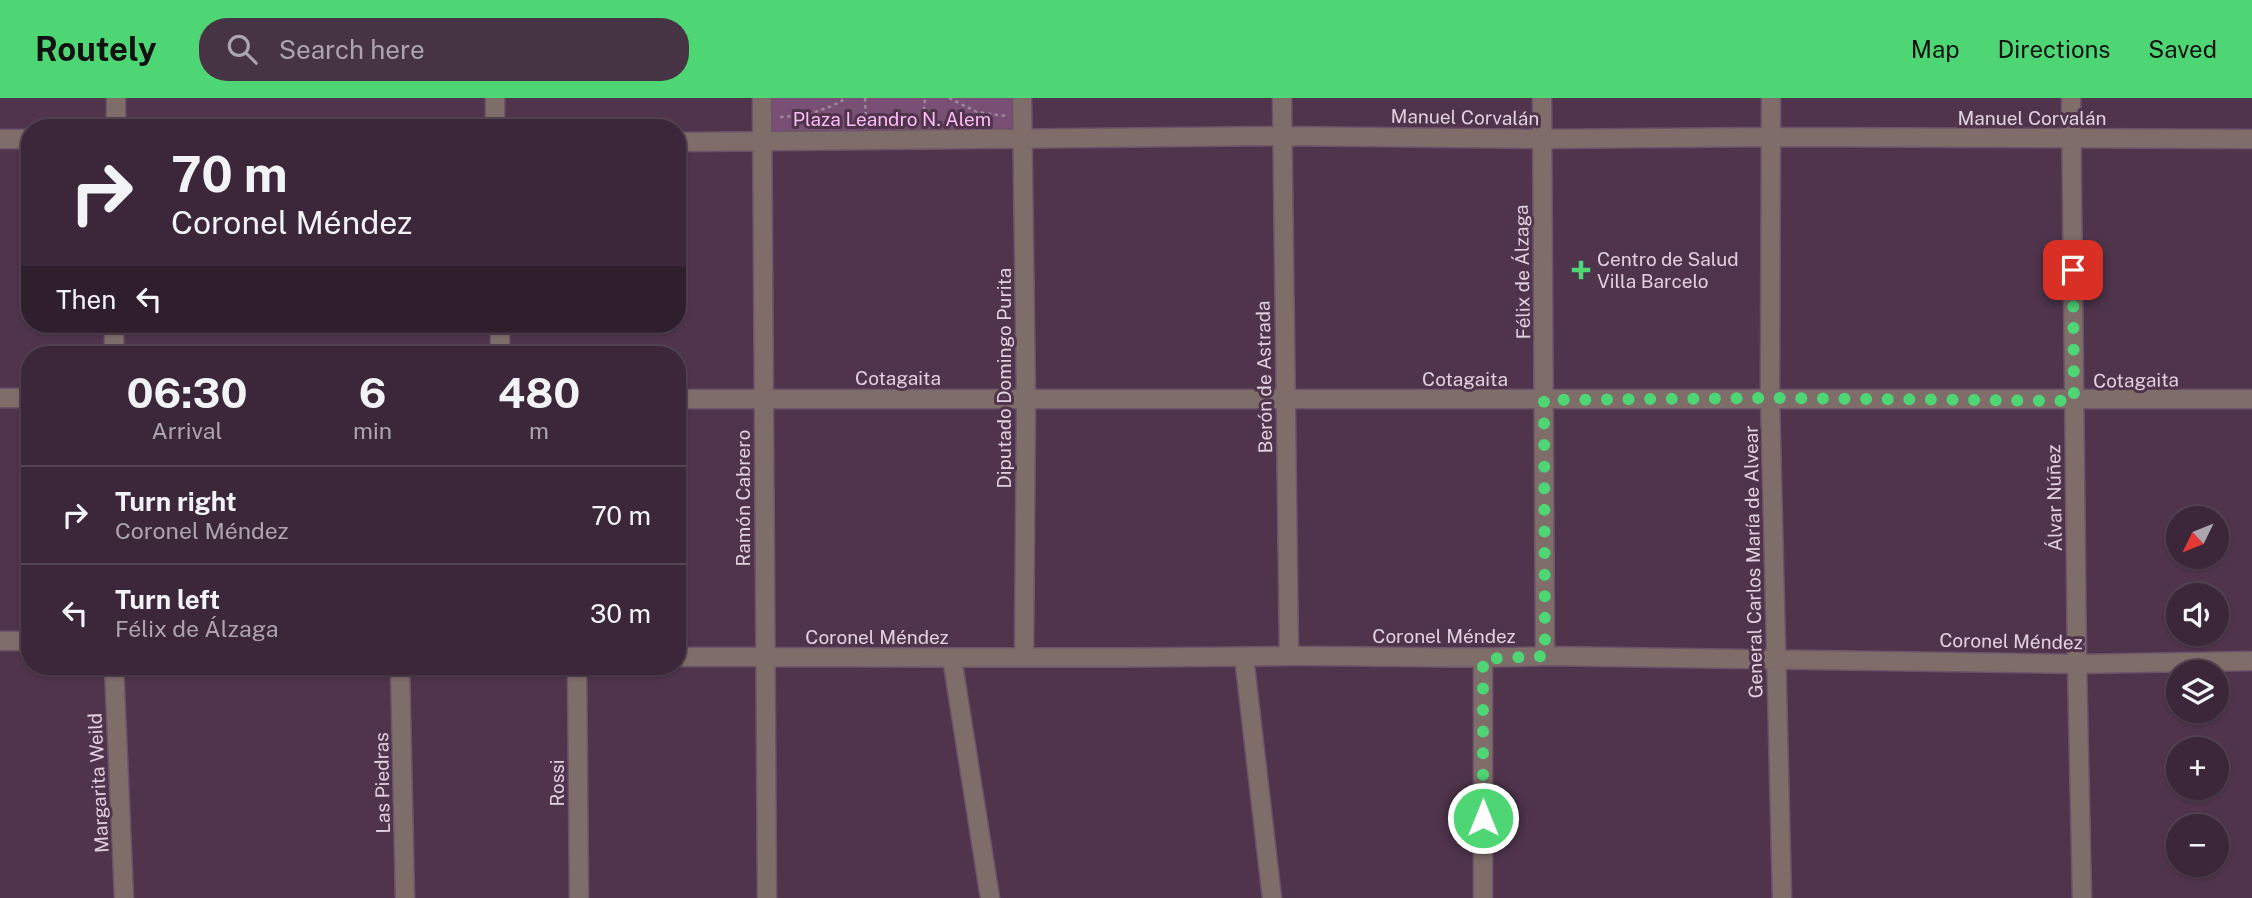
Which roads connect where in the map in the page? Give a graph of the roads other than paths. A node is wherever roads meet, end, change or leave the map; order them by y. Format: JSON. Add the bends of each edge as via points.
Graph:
{"nodes":[{"id":1,"x":116,"y":98,"type":"edge"},
{"id":2,"x":495,"y":98,"type":"edge"},
{"id":3,"x":762,"y":98,"type":"edge"},
{"id":4,"x":1282,"y":98,"type":"edge"},
{"id":5,"x":1542,"y":98,"type":"edge"},
{"id":6,"x":1771,"y":98,"type":"edge"},
{"id":7,"x":2071,"y":98,"type":"edge"},
{"id":8,"x":1022,"y":105,"type":"edge"},
{"id":9,"x":116,"y":119,"type":"edge"},
{"id":10,"x":495,"y":119,"type":"edge"},
{"id":11,"x":1282,"y":136,"type":"junction"},
{"id":12,"x":1771,"y":137,"type":"junction"},
{"id":13,"x":1023,"y":138,"type":"junction"},
{"id":14,"x":0,"y":139,"type":"edge"},
{"id":15,"x":21,"y":139,"type":"edge"},
{"id":16,"x":1541,"y":139,"type":"junction"},
{"id":17,"x":2071,"y":139,"type":"junction"},
{"id":18,"x":2252,"y":139,"type":"edge"},
{"id":19,"x":762,"y":140,"type":"junction"},
{"id":20,"x":686,"y":142,"type":"edge"},
{"id":21,"x":0,"y":398,"type":"edge"},
{"id":22,"x":21,"y":398,"type":"edge"},
{"id":23,"x":1286,"y":398,"type":"junction"},
{"id":24,"x":1770,"y":398,"type":"junction"},
{"id":25,"x":686,"y":399,"type":"edge"},
{"id":26,"x":764,"y":399,"type":"junction"},
{"id":27,"x":1026,"y":399,"type":"junction"},
{"id":28,"x":1544,"y":400,"type":"junction"},
{"id":29,"x":2252,"y":400,"type":"edge"},
{"id":30,"x":2074,"y":401,"type":"junction"},
{"id":31,"x":0,"y":641,"type":"edge"},
{"id":32,"x":21,"y":642,"type":"edge"},
{"id":33,"x":1289,"y":656,"type":"junction"},
{"id":34,"x":1545,"y":656,"type":"junction"},
{"id":35,"x":686,"y":657,"type":"edge"},
{"id":36,"x":764,"y":657,"type":"junction"},
{"id":37,"x":1024,"y":657,"type":"junction"},
{"id":38,"x":1244,"y":657,"type":"junction"},
{"id":39,"x":951,"y":658,"type":"junction"},
{"id":40,"x":1483,"y":659,"type":"junction"},
{"id":41,"x":1776,"y":659,"type":"junction"},
{"id":42,"x":2252,"y":661,"type":"edge"},
{"id":43,"x":2077,"y":664,"type":"junction"},
{"id":44,"x":114,"y":675,"type":"edge"},
{"id":45,"x":400,"y":675,"type":"edge"},
{"id":46,"x":577,"y":675,"type":"edge"},
{"id":47,"x":124,"y":898,"type":"edge"},
{"id":48,"x":405,"y":898,"type":"edge"},
{"id":49,"x":579,"y":898,"type":"edge"},
{"id":50,"x":766,"y":898,"type":"edge"},
{"id":51,"x":990,"y":898,"type":"edge"},
{"id":52,"x":1272,"y":898,"type":"edge"},
{"id":53,"x":1483,"y":898,"type":"edge"},
{"id":54,"x":1782,"y":898,"type":"edge"},
{"id":55,"x":2082,"y":898,"type":"edge"}],
"edges":[{"from":1,"to":9,"type":"street"},
{"from":2,"to":10,"type":"street"},
{"from":3,"to":19,"type":"street","name":"Ramón Cabrero"},
{"from":4,"to":11,"type":"street","name":"Berón de Astrada"},
{"from":5,"to":16,"type":"street","name":"Félix de Álzaga"},
{"from":6,"to":12,"type":"street","name":"General Carlos María de Alvear"},
{"from":7,"to":17,"type":"street","name":"Álvar Núñez"},
{"from":8,"to":13,"type":"street","name":"Diputado Domingo Purita"},
{"from":11,"to":13,"type":"street","name":"Manuel Corvalán"},
{"from":11,"to":16,"type":"street","name":"Manuel Corvalán"},
{"from":11,"to":23,"type":"street","name":"Berón de Astrada"},
{"from":12,"to":16,"type":"street","name":"Manuel Corvalán"},
{"from":12,"to":17,"type":"street","name":"Manuel Corvalán"},
{"from":12,"to":24,"type":"street","name":"General Carlos María de Alvear"},
{"from":13,"to":19,"type":"street","name":"Manuel Corvalán"},
{"from":13,"to":27,"type":"street","name":"Diputado Domingo Purita"},
{"from":14,"to":15,"type":"street"},
{"from":16,"to":28,"type":"street","name":"Félix de Álzaga"},
{"from":17,"to":18,"type":"street","name":"Manuel Corvalán"},
{"from":17,"to":30,"type":"street","name":"Álvar Núñez"},
{"from":19,"to":20,"type":"street","name":"Manuel Corvalán"},
{"from":19,"to":26,"type":"street","name":"Ramón Cabrero"},
{"from":21,"to":22,"type":"street"},
{"from":23,"to":27,"type":"street","name":"Cotagaita"},
{"from":23,"to":28,"type":"street","name":"Cotagaita"},
{"from":23,"to":33,"type":"street","name":"Berón de Astrada"},
{"from":24,"to":28,"type":"street","name":"Cotagaita"},
{"from":24,"to":30,"type":"street","name":"Cotagaita"},
{"from":24,"to":41,"type":"street","name":"General Carlos María de Alvear"},
{"from":25,"to":26,"type":"street","name":"Cotagaita"},
{"from":26,"to":27,"type":"street","name":"Cotagaita"},
{"from":26,"to":36,"type":"street","name":"Ramón Cabrero"},
{"from":27,"to":37,"type":"street","name":"Diputado Domingo Purita"},
{"from":28,"to":34,"type":"street","name":"Félix de Álzaga"},
{"from":29,"to":30,"type":"street","name":"Cotagaita"},
{"from":30,"to":43,"type":"street","name":"Álvar Núñez"},
{"from":31,"to":32,"type":"street"},
{"from":33,"to":38,"type":"street","name":"Coronel Méndez"},
{"from":33,"to":40,"type":"street","name":"Coronel Méndez"},
{"from":34,"to":40,"type":"street","name":"Coronel Méndez"},
{"from":34,"to":41,"type":"street","name":"Coronel Méndez"},
{"from":35,"to":36,"type":"street","name":"Coronel Méndez"},
{"from":36,"to":39,"type":"street","name":"Coronel Méndez"},
{"from":36,"to":50,"type":"street","name":"Ramón Cabrero"},
{"from":37,"to":38,"type":"street","name":"Coronel Méndez"},
{"from":37,"to":39,"type":"street","name":"Coronel Méndez"},
{"from":38,"to":52,"type":"street"},
{"from":39,"to":51,"type":"street"},
{"from":40,"to":53,"type":"street"},
{"from":41,"to":43,"type":"street","name":"Coronel Méndez"},
{"from":41,"to":54,"type":"street","name":"General Carlos María de Alvear"},
{"from":42,"to":43,"type":"street","name":"Coronel Méndez"},
{"from":43,"to":55,"type":"street","name":"Álvar Núñez"},
{"from":44,"to":47,"type":"street","name":"Margarita Weild"},
{"from":45,"to":48,"type":"street","name":"Las Piedras"},
{"from":46,"to":49,"type":"street","name":"Rossi"}]}
